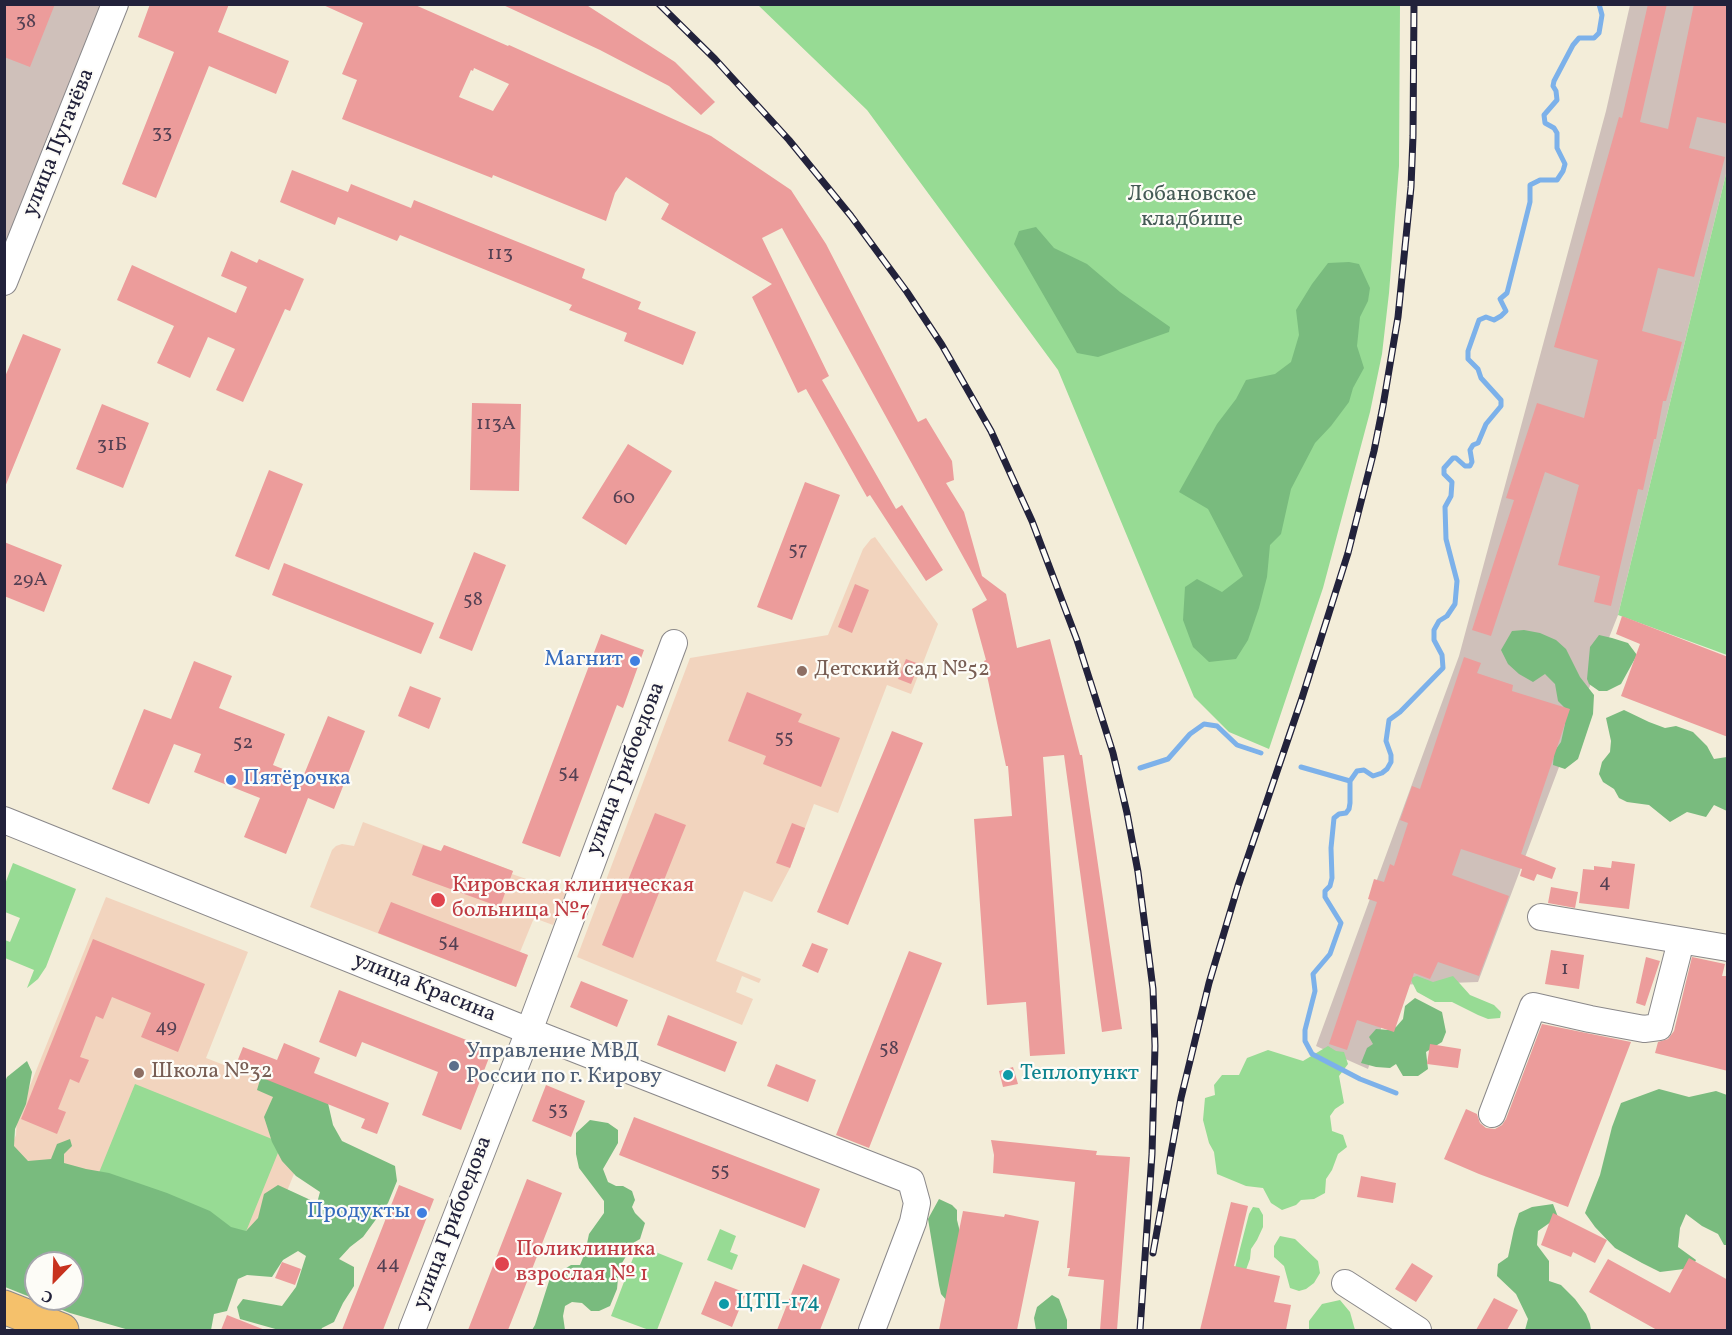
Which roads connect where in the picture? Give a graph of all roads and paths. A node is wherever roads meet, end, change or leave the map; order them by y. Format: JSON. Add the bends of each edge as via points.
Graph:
{"nodes":[{"id":1,"x":115,"y":4,"type":"edge"},
{"id":2,"x":4,"y":282,"type":"edge"},
{"id":3,"x":674,"y":644,"type":"dead end"},
{"id":4,"x":4,"y":820,"type":"edge"},
{"id":5,"x":1541,"y":917,"type":"dead end"},
{"id":6,"x":1681,"y":941,"type":"junction"},
{"id":7,"x":1728,"y":948,"type":"edge"},
{"id":8,"x":529,"y":1031,"type":"junction"},
{"id":9,"x":1492,"y":1114,"type":"dead end"},
{"id":10,"x":1345,"y":1283,"type":"dead end"},
{"id":11,"x":9,"y":1316,"type":"edge"},
{"id":12,"x":62,"y":1330,"type":"edge"},
{"id":13,"x":412,"y":1330,"type":"edge"},
{"id":14,"x":872,"y":1330,"type":"edge"},
{"id":15,"x":1418,"y":1330,"type":"edge"}],
"edges":[{"from":1,"to":2,"type":"street","name":"улица Пугачёва"},
{"from":3,"to":8,"type":"street","name":"улица Грибоедова"},
{"from":4,"to":8,"type":"street","name":"улица Красина"},
{"from":5,"to":6,"type":"street"},
{"from":6,"to":7,"type":"street"},
{"from":6,"to":9,"type":"street","via":[[1659,1027],[1644,1029],[1533,1006]]},
{"from":8,"to":13,"type":"street","name":"улица Грибоедова"},
{"from":8,"to":14,"type":"street","name":"улица Красина","via":[[911,1181],[917,1203],[914,1222]]},
{"from":10,"to":15,"type":"street"},
{"from":11,"to":12,"type":"main road"}]}
